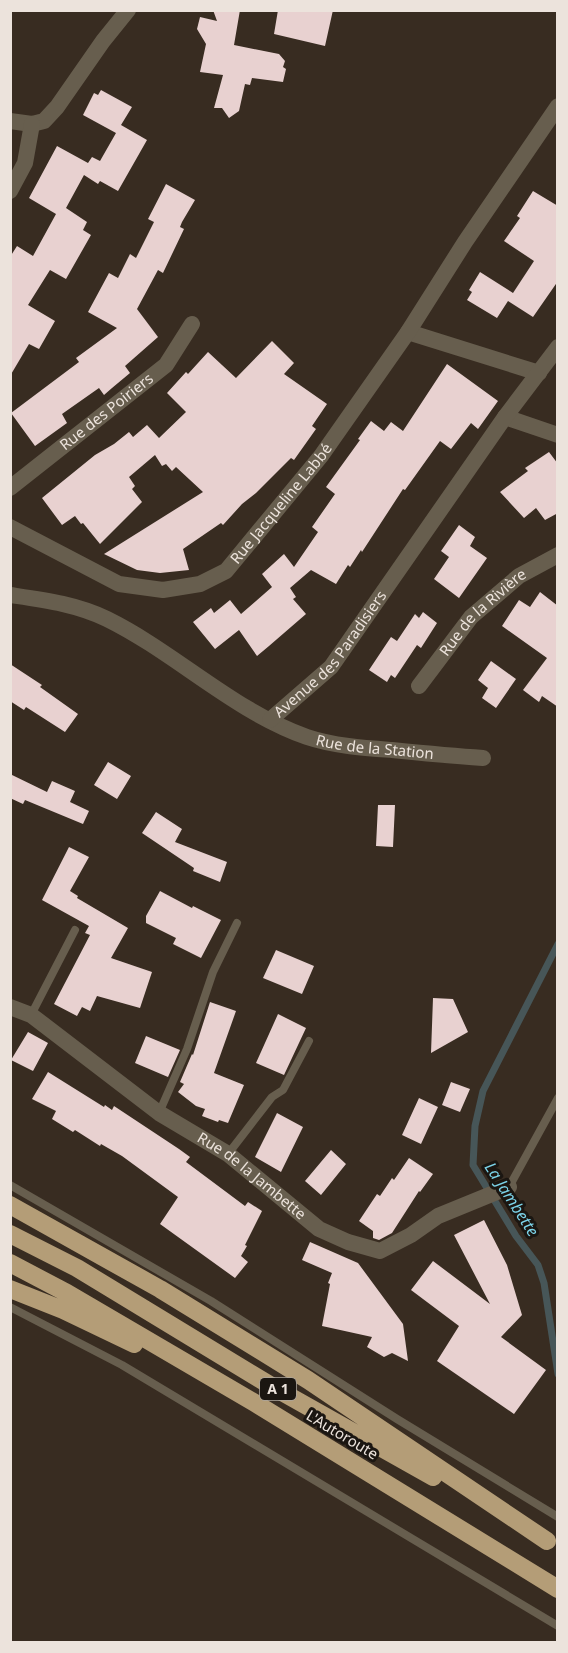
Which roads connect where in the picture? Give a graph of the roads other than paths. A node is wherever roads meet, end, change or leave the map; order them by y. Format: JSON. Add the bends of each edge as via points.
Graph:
{"nodes":[{"id":1,"x":125,"y":12,"type":"edge"},
{"id":2,"x":558,"y":106,"type":"edge"},
{"id":3,"x":10,"y":121,"type":"edge"},
{"id":4,"x":32,"y":124,"type":"junction"},
{"id":5,"x":10,"y":191,"type":"edge"},
{"id":6,"x":192,"y":324,"type":"dead end"},
{"id":7,"x":408,"y":332,"type":"junction"},
{"id":8,"x":558,"y":347,"type":"edge"},
{"id":9,"x":539,"y":373,"type":"junction"},
{"id":10,"x":506,"y":417,"type":"junction"},
{"id":11,"x":558,"y":435,"type":"edge"},
{"id":12,"x":10,"y":488,"type":"edge"},
{"id":13,"x":10,"y":527,"type":"edge"},
{"id":14,"x":558,"y":555,"type":"edge"},
{"id":15,"x":10,"y":595,"type":"edge"},
{"id":16,"x":419,"y":686,"type":"dead end"},
{"id":17,"x":270,"y":720,"type":"junction"},
{"id":18,"x":483,"y":758,"type":"dead end"},
{"id":19,"x":237,"y":923,"type":"dead end"},
{"id":20,"x":75,"y":930,"type":"dead end"},
{"id":21,"x":10,"y":1007,"type":"edge"},
{"id":22,"x":31,"y":1015,"type":"junction"},
{"id":23,"x":309,"y":1041,"type":"dead end"},
{"id":24,"x":558,"y":1098,"type":"edge"},
{"id":25,"x":159,"y":1113,"type":"junction"},
{"id":26,"x":228,"y":1154,"type":"junction"},
{"id":27,"x":11,"y":1186,"type":"edge"},
{"id":28,"x":509,"y":1187,"type":"joint"},
{"id":29,"x":10,"y":1206,"type":"edge"},
{"id":30,"x":10,"y":1234,"type":"edge"},
{"id":31,"x":10,"y":1263,"type":"edge"},
{"id":32,"x":10,"y":1289,"type":"edge"},
{"id":33,"x":10,"y":1307,"type":"edge"},
{"id":34,"x":255,"y":1403,"type":"junction"},
{"id":35,"x":558,"y":1516,"type":"edge"},
{"id":36,"x":552,"y":1544,"type":"edge"},
{"id":37,"x":558,"y":1589,"type":"edge"},
{"id":38,"x":558,"y":1626,"type":"edge"}],
"edges":[{"from":1,"to":4,"type":"street","via":[[57,107],[44,121]]},
{"from":2,"to":7,"type":"street","name":"Rue Jacqueline Labbé"},
{"from":3,"to":4,"type":"street"},
{"from":4,"to":5,"type":"street","via":[[26,164]]},
{"from":6,"to":12,"type":"street","name":"Rue des Poiriers","via":[[166,365]]},
{"from":7,"to":9,"type":"street"},
{"from":7,"to":13,"type":"street","name":"Rue Jacqueline Labbé","via":[[321,456],[226,571],[200,584],[163,590],[119,584]]},
{"from":8,"to":9,"type":"street","name":"Avenue des Paradisiers"},
{"from":9,"to":10,"type":"street","name":"Avenue des Paradisiers"},
{"from":10,"to":11,"type":"street"},
{"from":10,"to":17,"type":"street","name":"Avenue des Paradisiers","via":[[331,667]]},
{"from":14,"to":16,"type":"street","name":"Rue de la Rivière","via":[[519,576],[471,617]]},
{"from":15,"to":17,"type":"street","name":"Avenue des Paradisiers","via":[[68,604],[106,619]]},
{"from":17,"to":18,"type":"street","name":"Rue de la Station","via":[[307,736],[350,747]]},
{"from":19,"to":25,"type":"lane","via":[[213,972],[187,1049]]},
{"from":20,"to":22,"type":"lane"},
{"from":21,"to":22,"type":"street","name":"Rue de la Jambette"},
{"from":22,"to":25,"type":"street","name":"Rue de la Jambette"},
{"from":23,"to":26,"type":"lane","via":[[283,1090],[272,1097]]},
{"from":24,"to":28,"type":"lane"},
{"from":25,"to":26,"type":"street","name":"Rue de la Jambette"},
{"from":26,"to":28,"type":"street","name":"Rue de la Jambette","via":[[319,1229],[380,1251],[438,1216]]},
{"from":27,"to":35,"type":"lane","via":[[211,1301]]},
{"from":29,"to":36,"type":"highway","via":[[160,1289],[308,1380]]},
{"from":30,"to":36,"type":"highway","name":"L'Autoroute","number":"A 1","via":[[77,1268],[273,1387]]},
{"from":31,"to":34,"type":"highway","name":"L'Autoroute","number":"A 1"},
{"from":32,"to":34,"type":"highway","via":[[63,1310]]},
{"from":33,"to":38,"type":"lane","via":[[122,1365]]},
{"from":34,"to":37,"type":"highway","name":"L'Autoroute","number":"A 1"}]}
